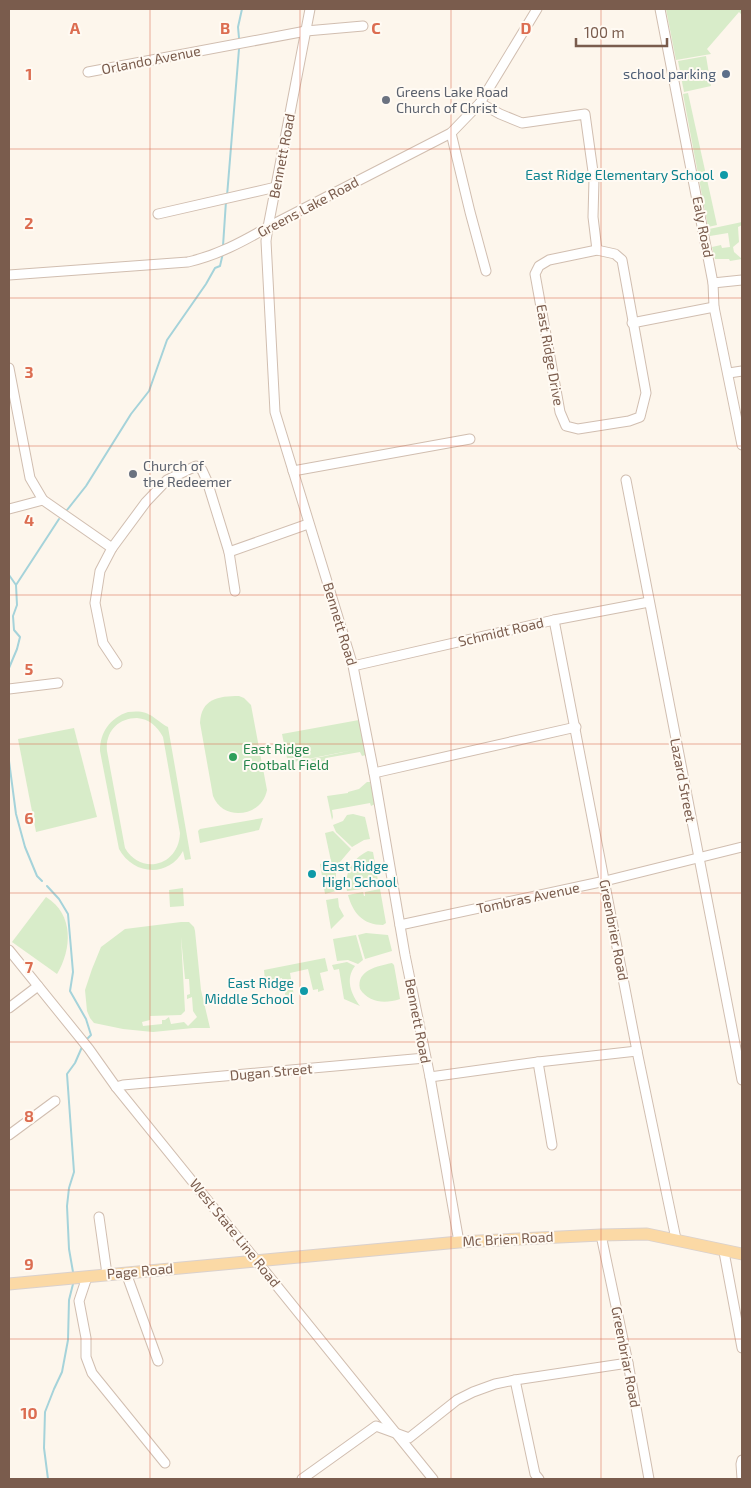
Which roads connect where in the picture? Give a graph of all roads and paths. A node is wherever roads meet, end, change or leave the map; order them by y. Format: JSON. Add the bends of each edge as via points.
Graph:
{"nodes":[{"id":1,"x":310,"y":9,"type":"edge"},
{"id":2,"x":537,"y":9,"type":"edge"},
{"id":3,"x":660,"y":9,"type":"edge"},
{"id":4,"x":363,"y":26,"type":"dead end"},
{"id":5,"x":306,"y":31,"type":"junction"},
{"id":6,"x":88,"y":72,"type":"dead end"},
{"id":7,"x":480,"y":103,"type":"junction"},
{"id":8,"x":451,"y":133,"type":"junction"},
{"id":9,"x":276,"y":187,"type":"junction"},
{"id":10,"x":158,"y":214,"type":"dead end"},
{"id":11,"x":268,"y":227,"type":"junction"},
{"id":12,"x":597,"y":250,"type":"junction"},
{"id":13,"x":486,"y":271,"type":"dead end"},
{"id":14,"x":9,"y":272,"type":"edge"},
{"id":15,"x":742,"y":280,"type":"edge"},
{"id":16,"x":713,"y":283,"type":"junction"},
{"id":17,"x":714,"y":307,"type":"junction"},
{"id":18,"x":632,"y":323,"type":"junction"},
{"id":19,"x":9,"y":368,"type":"edge"},
{"id":20,"x":742,"y":371,"type":"edge"},
{"id":21,"x":729,"y":373,"type":"junction"},
{"id":22,"x":470,"y":439,"type":"dead end"},
{"id":23,"x":742,"y":445,"type":"edge"},
{"id":24,"x":293,"y":471,"type":"junction"},
{"id":25,"x":626,"y":480,"type":"dead end"},
{"id":26,"x":43,"y":500,"type":"junction"},
{"id":27,"x":9,"y":508,"type":"edge"},
{"id":28,"x":308,"y":524,"type":"junction"},
{"id":29,"x":112,"y":548,"type":"junction"},
{"id":30,"x":229,"y":552,"type":"junction"},
{"id":31,"x":235,"y":591,"type":"dead end"},
{"id":32,"x":649,"y":602,"type":"junction"},
{"id":33,"x":554,"y":620,"type":"junction"},
{"id":34,"x":117,"y":664,"type":"dead end"},
{"id":35,"x":353,"y":666,"type":"junction"},
{"id":36,"x":58,"y":683,"type":"dead end"},
{"id":37,"x":9,"y":688,"type":"edge"},
{"id":38,"x":576,"y":727,"type":"junction"},
{"id":39,"x":374,"y":773,"type":"junction"},
{"id":40,"x":742,"y":846,"type":"edge"},
{"id":41,"x":698,"y":857,"type":"junction"},
{"id":42,"x":605,"y":881,"type":"junction"},
{"id":43,"x":400,"y":925,"type":"junction"},
{"id":44,"x":9,"y":950,"type":"edge"},
{"id":45,"x":38,"y":986,"type":"junction"},
{"id":46,"x":9,"y":1008,"type":"edge"},
{"id":47,"x":637,"y":1050,"type":"junction"},
{"id":48,"x":425,"y":1058,"type":"junction"},
{"id":49,"x":538,"y":1062,"type":"junction"},
{"id":50,"x":430,"y":1077,"type":"junction"},
{"id":51,"x":742,"y":1080,"type":"edge"},
{"id":52,"x":116,"y":1087,"type":"junction"},
{"id":53,"x":55,"y":1101,"type":"dead end"},
{"id":54,"x":9,"y":1135,"type":"edge"},
{"id":55,"x":552,"y":1145,"type":"dead end"},
{"id":56,"x":99,"y":1217,"type":"dead end"},
{"id":57,"x":601,"y":1235,"type":"junction"},
{"id":58,"x":676,"y":1239,"type":"junction"},
{"id":59,"x":459,"y":1242,"type":"junction"},
{"id":60,"x":724,"y":1252,"type":"junction"},
{"id":61,"x":742,"y":1254,"type":"edge"},
{"id":62,"x":258,"y":1260,"type":"junction"},
{"id":63,"x":271,"y":1260,"type":"joint"},
{"id":64,"x":126,"y":1273,"type":"junction"},
{"id":65,"x":108,"y":1274,"type":"junction"},
{"id":66,"x":87,"y":1277,"type":"junction"},
{"id":67,"x":9,"y":1284,"type":"edge"},
{"id":68,"x":742,"y":1348,"type":"edge"},
{"id":69,"x":158,"y":1361,"type":"dead end"},
{"id":70,"x":628,"y":1363,"type":"junction"},
{"id":71,"x":515,"y":1380,"type":"junction"},
{"id":72,"x":398,"y":1434,"type":"junction"},
{"id":73,"x":742,"y":1460,"type":"edge"},
{"id":74,"x":165,"y":1463,"type":"dead end"},
{"id":75,"x":302,"y":1479,"type":"edge"},
{"id":76,"x":433,"y":1479,"type":"edge"},
{"id":77,"x":538,"y":1479,"type":"edge"},
{"id":78,"x":649,"y":1479,"type":"edge"},
{"id":79,"x":742,"y":1479,"type":"edge"}],
"edges":[{"from":1,"to":5,"type":"street","name":"Bennett Road"},
{"from":2,"to":7,"type":"street","name":"Greens Lake Road"},
{"from":3,"to":16,"type":"street","name":"Ealy Road"},
{"from":4,"to":5,"type":"street","name":"Orlando Avenue"},
{"from":5,"to":6,"type":"street","name":"Orlando Avenue"},
{"from":5,"to":9,"type":"street","name":"Bennett Road"},
{"from":7,"to":8,"type":"street","name":"Greens Lake Road"},
{"from":7,"to":12,"type":"street","via":[[522,122],[585,114],[594,180],[593,217]]},
{"from":8,"to":11,"type":"street","name":"Greens Lake Road"},
{"from":8,"to":13,"type":"street"},
{"from":9,"to":10,"type":"street"},
{"from":9,"to":11,"type":"street","name":"Bennett Road"},
{"from":11,"to":14,"type":"street","name":"Greens Lake Road","via":[[210,257],[188,262]]},
{"from":11,"to":24,"type":"street","name":"Bennett Road","via":[[275,412]]},
{"from":12,"to":18,"type":"street","name":"East Ridge Drive","via":[[615,254],[622,260]]},
{"from":12,"to":18,"type":"street","name":"East Ridge Drive","via":[[549,260],[539,266],[535,274],[560,412],[566,426],[578,429],[640,417],[646,393]]},
{"from":15,"to":16,"type":"street"},
{"from":16,"to":17,"type":"street","name":"Ealy Road"},
{"from":17,"to":18,"type":"street"},
{"from":17,"to":21,"type":"street","name":"Ealy Road"},
{"from":19,"to":26,"type":"street","via":[[30,478]]},
{"from":20,"to":21,"type":"street"},
{"from":21,"to":23,"type":"street","name":"Ealy Road"},
{"from":22,"to":24,"type":"street"},
{"from":24,"to":28,"type":"street","name":"Bennett Road"},
{"from":25,"to":32,"type":"street","name":"Lazard Street"},
{"from":26,"to":27,"type":"street"},
{"from":26,"to":29,"type":"street"},
{"from":28,"to":30,"type":"street"},
{"from":28,"to":35,"type":"street","name":"Bennett Road"},
{"from":29,"to":30,"type":"street","via":[[167,480],[196,466],[207,481]]},
{"from":29,"to":34,"type":"street","via":[[100,571],[95,604],[103,643]]},
{"from":30,"to":31,"type":"street"},
{"from":32,"to":33,"type":"street","name":"Schmidt Road"},
{"from":32,"to":41,"type":"street","name":"Lazard Street"},
{"from":33,"to":35,"type":"street","name":"Schmidt Road"},
{"from":33,"to":38,"type":"street","name":"Greenbrier Road"},
{"from":35,"to":39,"type":"street","name":"Bennett Road"},
{"from":36,"to":37,"type":"street"},
{"from":38,"to":39,"type":"street"},
{"from":38,"to":42,"type":"street","name":"Greenbrier Road"},
{"from":39,"to":43,"type":"street","name":"Bennett Road"},
{"from":40,"to":41,"type":"street","name":"Tombras Avenue"},
{"from":41,"to":42,"type":"street","name":"Tombras Avenue"},
{"from":41,"to":51,"type":"street","name":"Lazard Street"},
{"from":42,"to":43,"type":"street","name":"Tombras Avenue"},
{"from":42,"to":47,"type":"street","name":"Greenbrier Road"},
{"from":43,"to":48,"type":"street","name":"Bennett Road"},
{"from":44,"to":45,"type":"street","name":"West State Line Road"},
{"from":45,"to":46,"type":"street"},
{"from":45,"to":52,"type":"street","name":"West State Line Road"},
{"from":47,"to":49,"type":"street"},
{"from":47,"to":58,"type":"street","name":"Greenbrier Road"},
{"from":48,"to":50,"type":"street","name":"Bennett Road"},
{"from":48,"to":52,"type":"street","name":"Dugan Street"},
{"from":49,"to":50,"type":"street"},
{"from":49,"to":55,"type":"street"},
{"from":50,"to":59,"type":"street","name":"Bennett Road"},
{"from":52,"to":62,"type":"street","name":"West State Line Road"},
{"from":53,"to":54,"type":"street"},
{"from":56,"to":65,"type":"street"},
{"from":57,"to":58,"type":"main road","name":"Mc Brien Road","via":[[647,1234]]},
{"from":57,"to":59,"type":"main road","name":"Mc Brien Road"},
{"from":57,"to":70,"type":"street","name":"Greenbriar Road"},
{"from":58,"to":60,"type":"main road","name":"Mc Brien Road"},
{"from":59,"to":63,"type":"main road","name":"Mc Brien Road"},
{"from":60,"to":61,"type":"main road","name":"Mc Brien Road"},
{"from":60,"to":68,"type":"street"},
{"from":62,"to":63,"type":"main road","name":"Page Road"},
{"from":62,"to":64,"type":"main road","name":"Page Road"},
{"from":62,"to":72,"type":"street","name":"West State Line Road"},
{"from":64,"to":65,"type":"main road","name":"Page Road"},
{"from":64,"to":69,"type":"street"},
{"from":65,"to":66,"type":"main road","name":"Page Road"},
{"from":66,"to":67,"type":"main road","name":"Page Road"},
{"from":66,"to":74,"type":"street","via":[[79,1301],[86,1358],[92,1373]]},
{"from":70,"to":71,"type":"street"},
{"from":70,"to":78,"type":"street","name":"Greenbriar Road"},
{"from":71,"to":72,"type":"street","via":[[495,1384],[457,1400],[409,1438]]},
{"from":71,"to":77,"type":"street"},
{"from":72,"to":75,"type":"street","via":[[376,1426]]},
{"from":72,"to":76,"type":"street","name":"West State Line Road"},
{"from":73,"to":79,"type":"street"}]}
